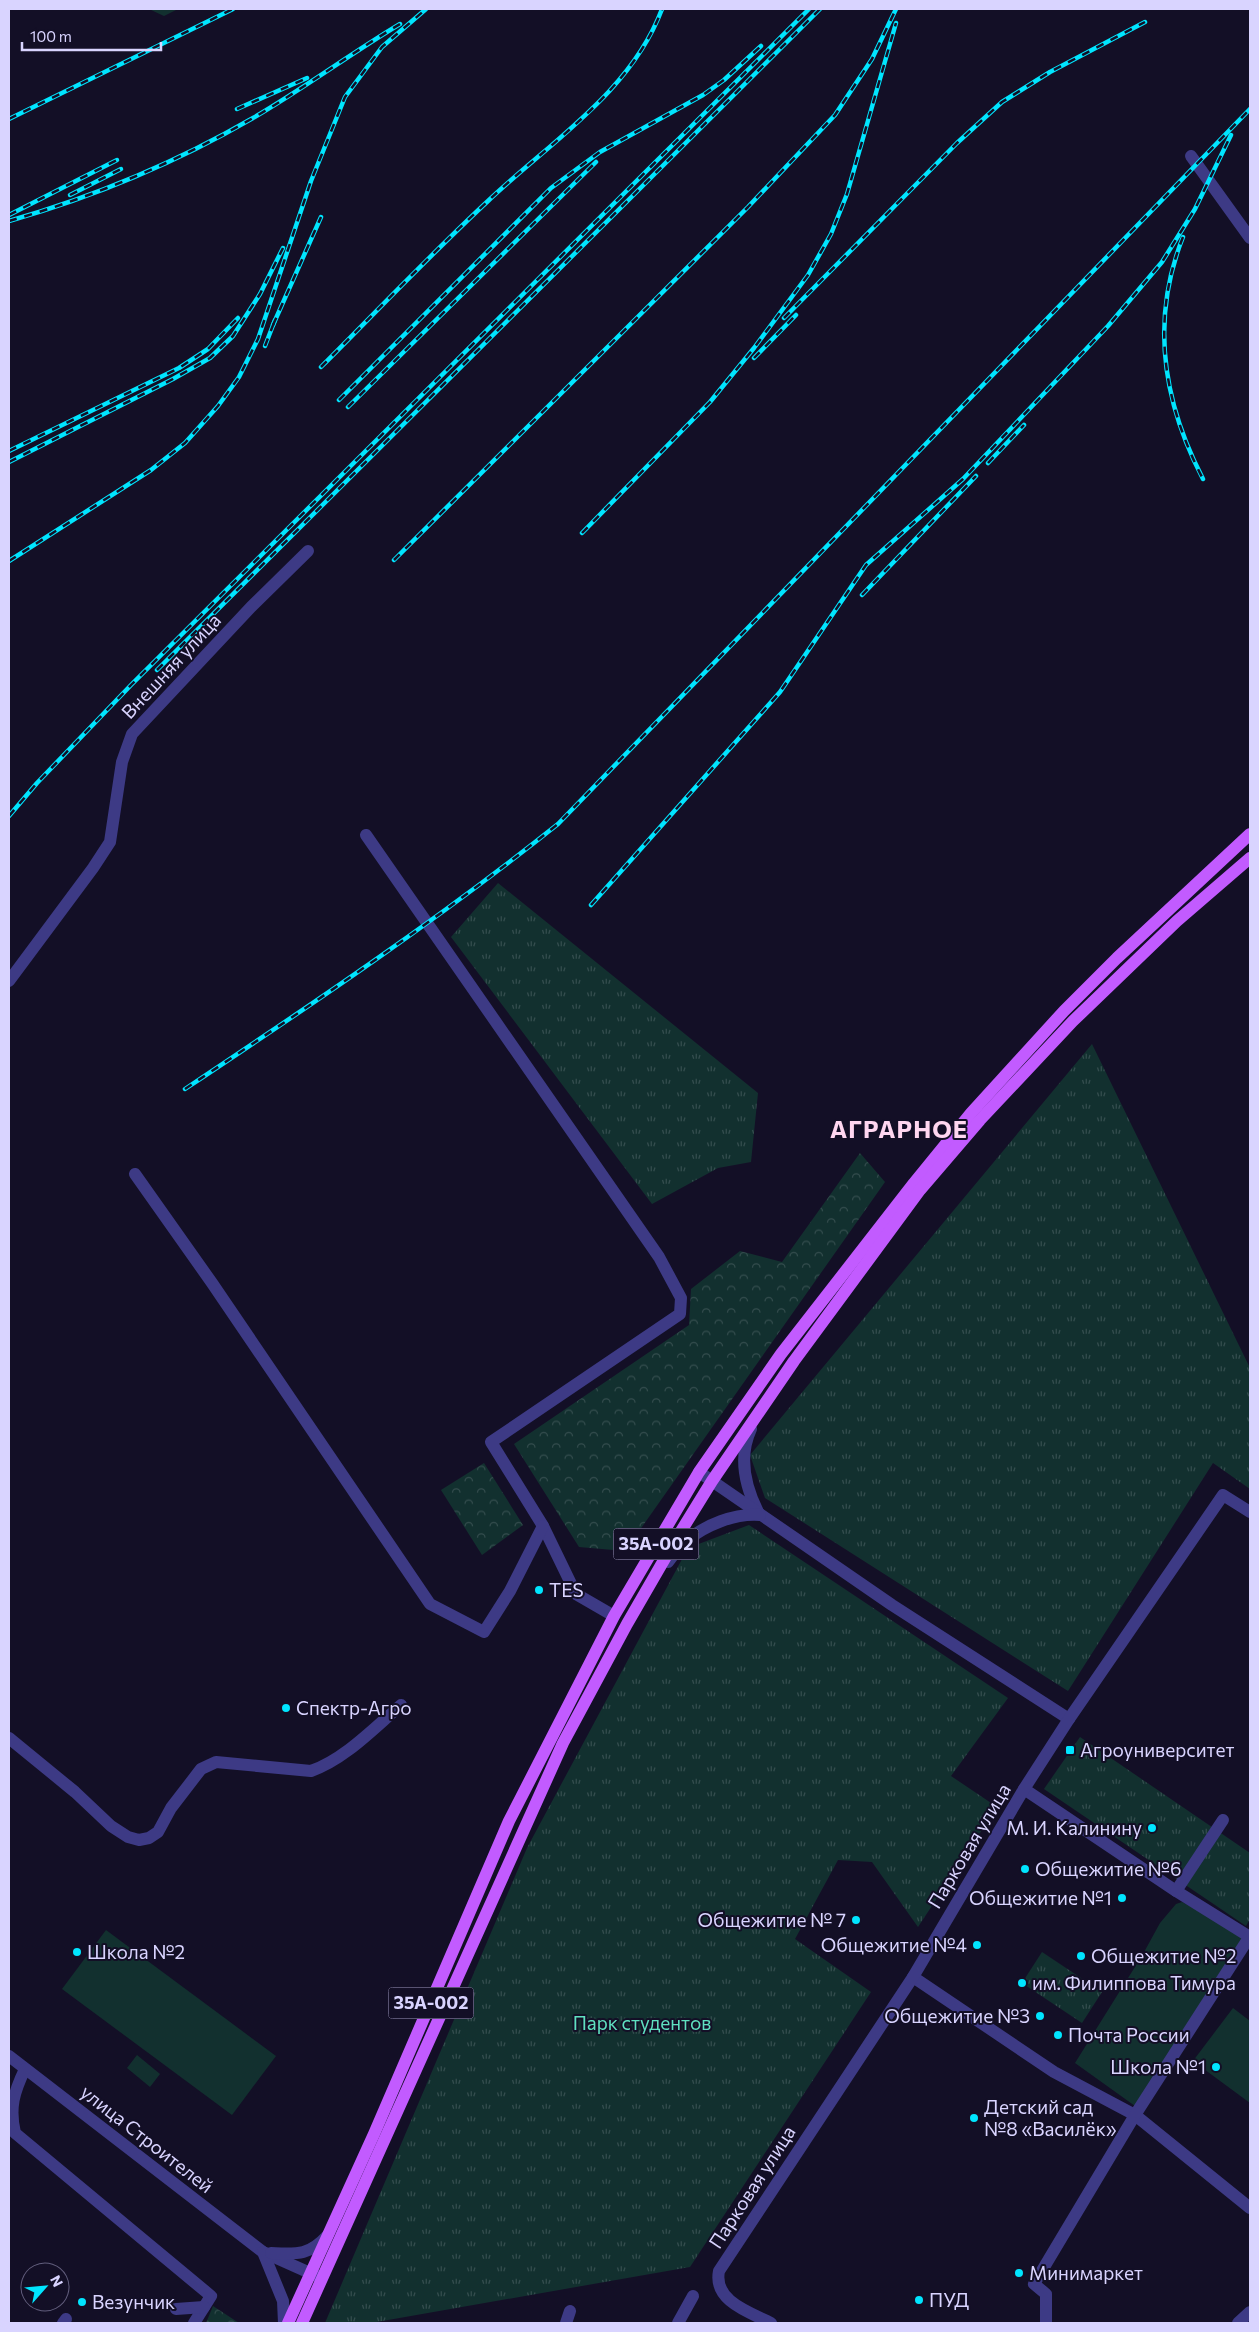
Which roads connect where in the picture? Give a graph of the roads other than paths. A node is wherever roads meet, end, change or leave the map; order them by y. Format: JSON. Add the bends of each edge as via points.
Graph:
{"nodes":[{"id":1,"x":1191,"y":156,"type":"dead end"},
{"id":2,"x":1250,"y":238,"type":"edge"},
{"id":3,"x":308,"y":551,"type":"dead end"},
{"id":4,"x":1250,"y":834,"type":"edge"},
{"id":5,"x":366,"y":835,"type":"dead end"},
{"id":6,"x":1250,"y":839,"type":"edge"},
{"id":7,"x":1250,"y":860,"type":"edge"},
{"id":8,"x":9,"y":981,"type":"edge"},
{"id":9,"x":135,"y":1174,"type":"dead end"},
{"id":10,"x":758,"y":1413,"type":"junction"},
{"id":11,"x":699,"y":1472,"type":"junction"},
{"id":12,"x":712,"y":1481,"type":"junction"},
{"id":13,"x":1250,"y":1512,"type":"edge"},
{"id":14,"x":760,"y":1514,"type":"junction"},
{"id":15,"x":543,"y":1526,"type":"junction"},
{"id":16,"x":654,"y":1577,"type":"junction"},
{"id":17,"x":614,"y":1616,"type":"junction"},
{"id":18,"x":401,"y":1704,"type":"dead end"},
{"id":19,"x":1069,"y":1719,"type":"junction"},
{"id":20,"x":9,"y":1738,"type":"edge"},
{"id":21,"x":1024,"y":1789,"type":"junction"},
{"id":22,"x":1223,"y":1820,"type":"dead end"},
{"id":23,"x":1176,"y":1890,"type":"junction"},
{"id":24,"x":1250,"y":1937,"type":"edge"},
{"id":25,"x":913,"y":1977,"type":"junction"},
{"id":26,"x":9,"y":2056,"type":"edge"},
{"id":27,"x":25,"y":2069,"type":"junction"},
{"id":28,"x":1135,"y":2116,"type":"junction"},
{"id":29,"x":1250,"y":2208,"type":"edge"},
{"id":30,"x":331,"y":2230,"type":"junction"},
{"id":31,"x":263,"y":2252,"type":"junction"},
{"id":32,"x":317,"y":2276,"type":"junction"},
{"id":33,"x":693,"y":2296,"type":"dead end"},
{"id":34,"x":208,"y":2301,"type":"junction"},
{"id":35,"x":176,"y":2309,"type":"dead end"},
{"id":36,"x":570,"y":2311,"type":"dead end"},
{"id":37,"x":1250,"y":2312,"type":"edge"},
{"id":38,"x":194,"y":2323,"type":"edge"},
{"id":39,"x":284,"y":2323,"type":"edge"},
{"id":40,"x":288,"y":2323,"type":"edge"},
{"id":41,"x":302,"y":2323,"type":"edge"},
{"id":42,"x":566,"y":2323,"type":"edge"},
{"id":43,"x":678,"y":2323,"type":"edge"},
{"id":44,"x":771,"y":2323,"type":"edge"},
{"id":45,"x":1046,"y":2323,"type":"edge"},
{"id":46,"x":1238,"y":2323,"type":"edge"}],
"edges":[{"from":1,"to":2,"type":"street"},
{"from":3,"to":8,"type":"street","name":"Внешняя улица","via":[[132,734],[122,762],[110,842]]},
{"from":4,"to":11,"type":"main road","number":"35А-002","via":[[1064,1011],[971,1113],[781,1354]]},
{"from":5,"to":15,"type":"street","via":[[659,1257],[681,1298],[680,1314],[491,1442]]},
{"from":6,"to":7,"type":"main road"},
{"from":7,"to":10,"type":"main road","number":"35А-002","via":[[1171,927],[1080,1014],[980,1120],[920,1190]]},
{"from":9,"to":15,"type":"street","via":[[430,1604],[484,1632],[510,1591]]},
{"from":10,"to":12,"type":"main road","number":"35А-002"},
{"from":10,"to":14,"type":"street","via":[[745,1443],[744,1456],[749,1493]]},
{"from":11,"to":12,"type":"street"},
{"from":11,"to":17,"type":"main road","number":"35А-002"},
{"from":12,"to":14,"type":"street"},
{"from":12,"to":16,"type":"main road","number":"35А-002"},
{"from":13,"to":19,"type":"street","name":"Парковая улица","via":[[1223,1495]]},
{"from":14,"to":16,"type":"street","via":[[728,1519],[693,1536],[680,1546]]},
{"from":14,"to":19,"type":"street","via":[[892,1605]]},
{"from":15,"to":17,"type":"street","via":[[576,1594]]},
{"from":16,"to":32,"type":"main road","number":"35А-002","via":[[563,1743]]},
{"from":17,"to":30,"type":"main road","number":"35А-002","via":[[509,1821]]},
{"from":18,"to":20,"type":"street","via":[[321,1767],[311,1770],[216,1762],[205,1765],[171,1808],[158,1832],[139,1840],[111,1826]]},
{"from":19,"to":21,"type":"street","name":"Парковая улица"},
{"from":21,"to":23,"type":"street"},
{"from":21,"to":25,"type":"street","name":"Парковая улица"},
{"from":22,"to":23,"type":"street"},
{"from":23,"to":24,"type":"street"},
{"from":24,"to":28,"type":"street"},
{"from":25,"to":28,"type":"street","via":[[1054,2072]]},
{"from":25,"to":44,"type":"street","name":"Парковая улица","via":[[720,2271],[719,2283],[725,2297]]},
{"from":26,"to":27,"type":"street","name":"улица Строителей"},
{"from":27,"to":31,"type":"street","name":"улица Строителей"},
{"from":27,"to":34,"type":"street","via":[[16,2088],[10,2115],[15,2133]]},
{"from":28,"to":29,"type":"street"},
{"from":28,"to":45,"type":"street","via":[[1034,2284],[1046,2294]]},
{"from":30,"to":31,"type":"street","via":[[318,2245],[305,2253]]},
{"from":30,"to":32,"type":"main road","number":"35А-002"},
{"from":31,"to":32,"type":"street","name":"улица Строителей"},
{"from":31,"to":39,"type":"street","via":[[283,2301]]},
{"from":32,"to":40,"type":"main road","number":"35А-002"},
{"from":32,"to":41,"type":"main road","number":"35А-002"},
{"from":33,"to":43,"type":"street"},
{"from":34,"to":35,"type":"street"},
{"from":34,"to":38,"type":"street"},
{"from":36,"to":42,"type":"street"},
{"from":37,"to":46,"type":"street"}]}
